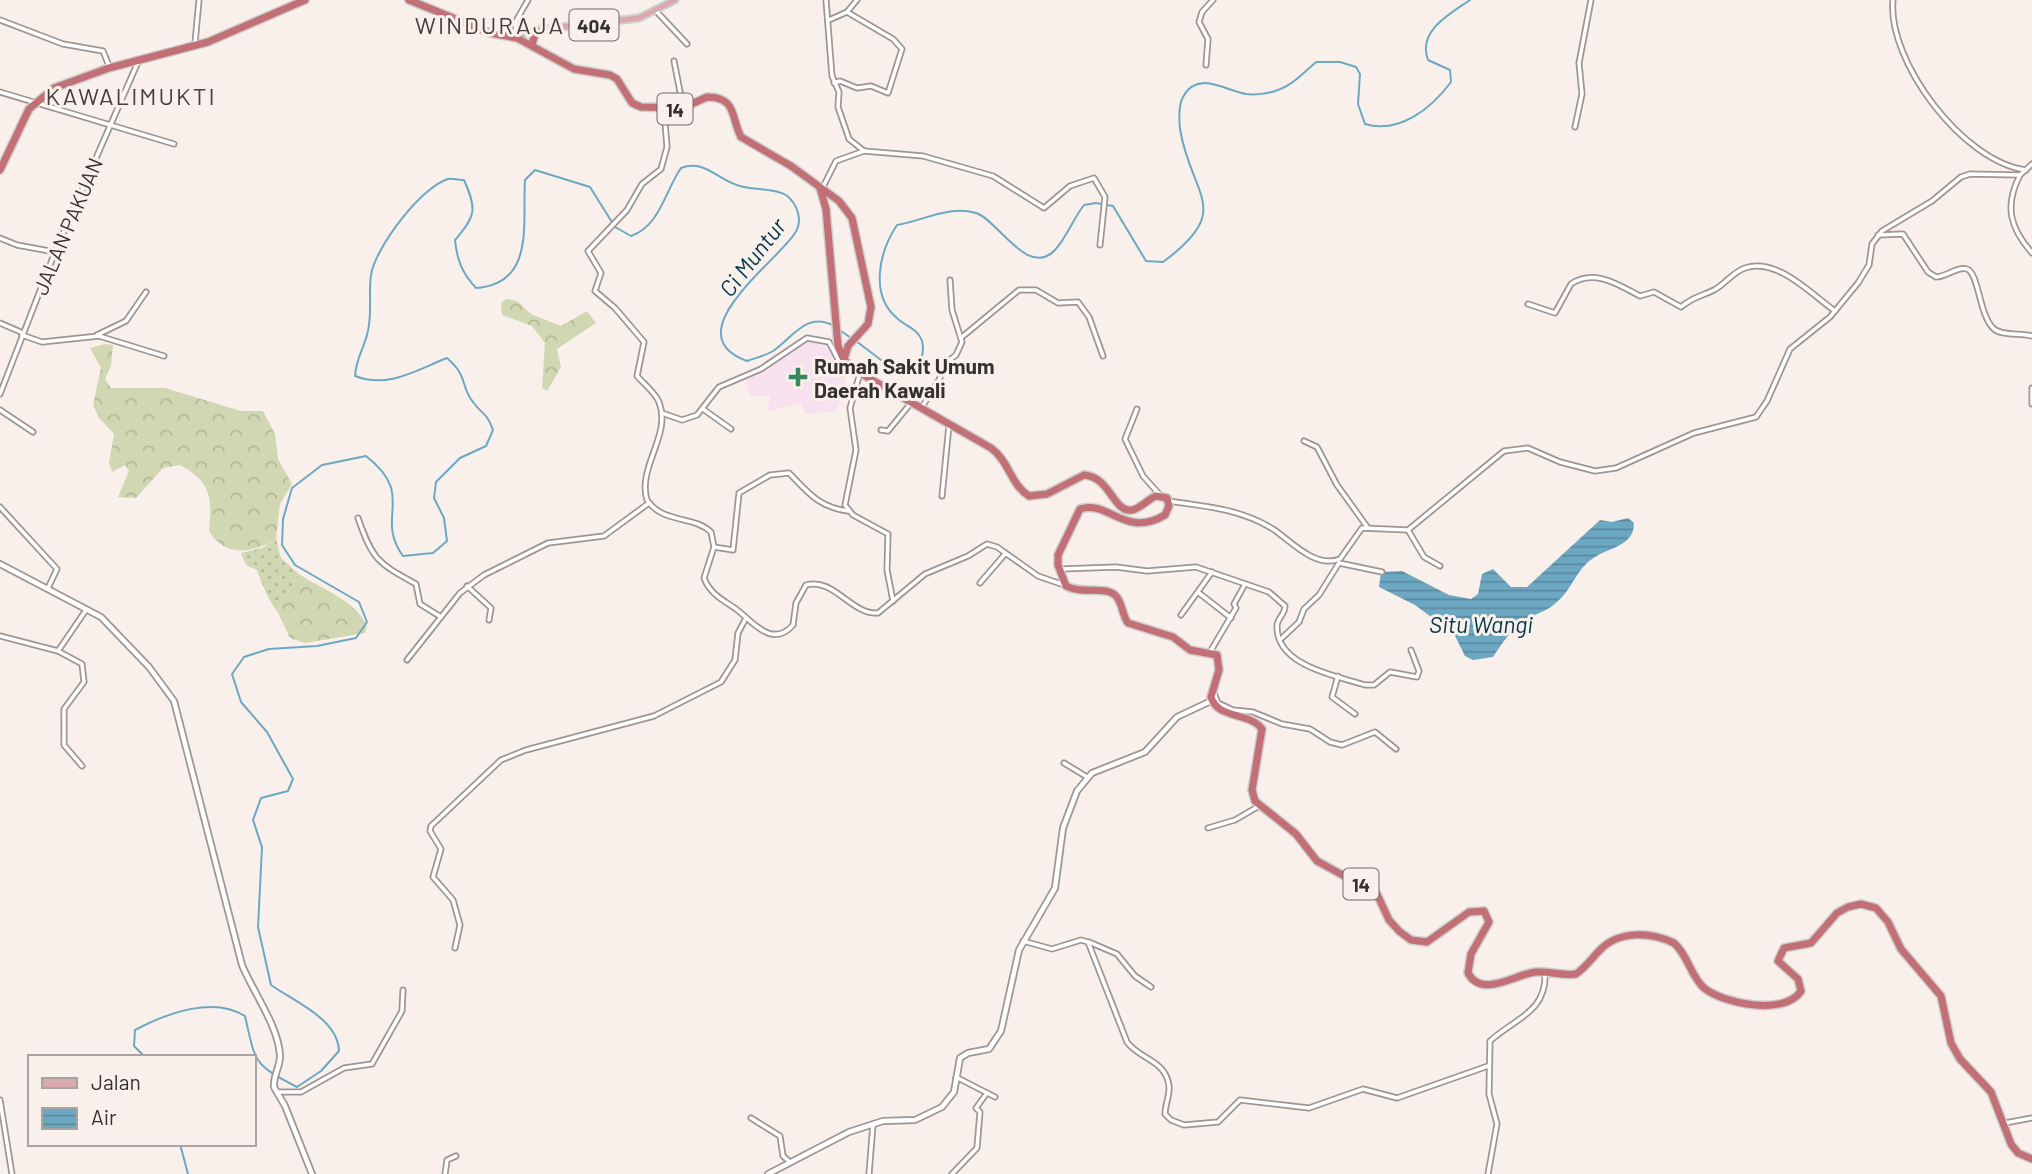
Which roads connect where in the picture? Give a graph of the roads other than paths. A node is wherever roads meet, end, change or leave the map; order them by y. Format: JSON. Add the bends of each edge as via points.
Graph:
{"nodes":[{"id":1,"x":199,"y":0,"type":"edge"},
{"id":2,"x":305,"y":0,"type":"edge"},
{"id":3,"x":409,"y":0,"type":"edge"},
{"id":4,"x":527,"y":0,"type":"edge"},
{"id":5,"x":674,"y":0,"type":"edge"},
{"id":6,"x":826,"y":0,"type":"edge"},
{"id":7,"x":857,"y":0,"type":"edge"},
{"id":8,"x":1213,"y":0,"type":"edge"},
{"id":9,"x":1591,"y":0,"type":"edge"},
{"id":10,"x":1893,"y":0,"type":"edge"},
{"id":11,"x":285,"y":3,"type":"edge"},
{"id":12,"x":657,"y":12,"type":"junction"},
{"id":13,"x":847,"y":12,"type":"junction"},
{"id":14,"x":0,"y":20,"type":"edge"},
{"id":15,"x":829,"y":20,"type":"junction"},
{"id":16,"x":536,"y":30,"type":"junction"},
{"id":17,"x":513,"y":35,"type":"junction"},
{"id":18,"x":687,"y":44,"type":"dead end"},
{"id":19,"x":532,"y":45,"type":"junction"},
{"id":20,"x":195,"y":46,"type":"junction"},
{"id":21,"x":138,"y":60,"type":"junction"},
{"id":22,"x":674,"y":61,"type":"dead end"},
{"id":23,"x":1206,"y":65,"type":"dead end"},
{"id":24,"x":109,"y":68,"type":"junction"},
{"id":25,"x":834,"y":83,"type":"junction"},
{"id":26,"x":0,"y":92,"type":"edge"},
{"id":27,"x":34,"y":103,"type":"junction"},
{"id":28,"x":683,"y":108,"type":"junction"},
{"id":29,"x":664,"y":110,"type":"junction"},
{"id":30,"x":111,"y":125,"type":"junction"},
{"id":31,"x":1575,"y":127,"type":"dead end"},
{"id":32,"x":174,"y":144,"type":"dead end"},
{"id":33,"x":864,"y":151,"type":"junction"},
{"id":34,"x":2032,"y":164,"type":"edge"},
{"id":35,"x":0,"y":170,"type":"edge"},
{"id":36,"x":2026,"y":170,"type":"junction"},
{"id":37,"x":2020,"y":175,"type":"junction"},
{"id":38,"x":820,"y":188,"type":"junction"},
{"id":39,"x":1877,"y":235,"type":"junction"},
{"id":40,"x":0,"y":238,"type":"edge"},
{"id":41,"x":1100,"y":245,"type":"dead end"},
{"id":42,"x":55,"y":252,"type":"junction"},
{"id":43,"x":2032,"y":253,"type":"edge"},
{"id":44,"x":950,"y":280,"type":"dead end"},
{"id":45,"x":146,"y":292,"type":"dead end"},
{"id":46,"x":1528,"y":304,"type":"dead end"},
{"id":47,"x":1835,"y":312,"type":"junction"},
{"id":48,"x":0,"y":323,"type":"edge"},
{"id":49,"x":22,"y":334,"type":"junction"},
{"id":50,"x":95,"y":335,"type":"junction"},
{"id":51,"x":2032,"y":336,"type":"edge"},
{"id":52,"x":962,"y":337,"type":"junction"},
{"id":53,"x":164,"y":356,"type":"dead end"},
{"id":54,"x":1103,"y":356,"type":"dead end"},
{"id":55,"x":844,"y":360,"type":"junction"},
{"id":56,"x":851,"y":367,"type":"junction"},
{"id":57,"x":860,"y":373,"type":"junction"},
{"id":58,"x":2032,"y":388,"type":"edge"},
{"id":59,"x":0,"y":394,"type":"edge"},
{"id":60,"x":912,"y":402,"type":"junction"},
{"id":61,"x":2032,"y":404,"type":"edge"},
{"id":62,"x":922,"y":407,"type":"junction"},
{"id":63,"x":703,"y":409,"type":"junction"},
{"id":64,"x":1137,"y":409,"type":"dead end"},
{"id":65,"x":0,"y":410,"type":"edge"},
{"id":66,"x":662,"y":414,"type":"junction"},
{"id":67,"x":950,"y":423,"type":"junction"},
{"id":68,"x":731,"y":429,"type":"dead end"},
{"id":69,"x":881,"y":430,"type":"dead end"},
{"id":70,"x":33,"y":432,"type":"dead end"},
{"id":71,"x":1304,"y":442,"type":"dead end"},
{"id":72,"x":942,"y":496,"type":"dead end"},
{"id":73,"x":1165,"y":498,"type":"junction"},
{"id":74,"x":649,"y":503,"type":"junction"},
{"id":75,"x":0,"y":508,"type":"edge"},
{"id":76,"x":848,"y":511,"type":"junction"},
{"id":77,"x":358,"y":518,"type":"dead end"},
{"id":78,"x":1368,"y":528,"type":"junction"},
{"id":79,"x":1408,"y":530,"type":"junction"},
{"id":80,"x":714,"y":547,"type":"junction"},
{"id":81,"x":1005,"y":554,"type":"junction"},
{"id":82,"x":1336,"y":562,"type":"junction"},
{"id":83,"x":0,"y":565,"type":"edge"},
{"id":84,"x":1440,"y":566,"type":"dead end"},
{"id":85,"x":1059,"y":569,"type":"junction"},
{"id":86,"x":1212,"y":572,"type":"junction"},
{"id":87,"x":1382,"y":572,"type":"dead end"},
{"id":88,"x":980,"y":583,"type":"dead end"},
{"id":89,"x":467,"y":586,"type":"junction"},
{"id":90,"x":1066,"y":586,"type":"junction"},
{"id":91,"x":1244,"y":586,"type":"junction"},
{"id":92,"x":47,"y":589,"type":"junction"},
{"id":93,"x":1199,"y":593,"type":"junction"},
{"id":94,"x":894,"y":601,"type":"junction"},
{"id":95,"x":87,"y":608,"type":"junction"},
{"id":96,"x":1181,"y":615,"type":"dead end"},
{"id":97,"x":441,"y":617,"type":"junction"},
{"id":98,"x":746,"y":618,"type":"junction"},
{"id":99,"x":1231,"y":618,"type":"junction"},
{"id":100,"x":489,"y":620,"type":"dead end"},
{"id":101,"x":0,"y":636,"type":"edge"},
{"id":102,"x":1282,"y":640,"type":"junction"},
{"id":103,"x":1410,"y":650,"type":"dead end"},
{"id":104,"x":58,"y":652,"type":"junction"},
{"id":105,"x":1210,"y":652,"type":"junction"},
{"id":106,"x":407,"y":660,"type":"dead end"},
{"id":107,"x":1338,"y":676,"type":"junction"},
{"id":108,"x":1213,"y":689,"type":"junction"},
{"id":109,"x":1211,"y":701,"type":"junction"},
{"id":110,"x":1355,"y":714,"type":"dead end"},
{"id":111,"x":1396,"y":750,"type":"dead end"},
{"id":112,"x":1064,"y":763,"type":"dead end"},
{"id":113,"x":82,"y":766,"type":"dead end"},
{"id":114,"x":1087,"y":776,"type":"junction"},
{"id":115,"x":1259,"y":806,"type":"junction"},
{"id":116,"x":1208,"y":828,"type":"dead end"},
{"id":117,"x":1023,"y":941,"type":"junction"},
{"id":118,"x":1087,"y":941,"type":"junction"},
{"id":119,"x":455,"y":948,"type":"dead end"},
{"id":120,"x":1545,"y":972,"type":"junction"},
{"id":121,"x":1151,"y":986,"type":"dead end"},
{"id":122,"x":402,"y":990,"type":"dead end"},
{"id":123,"x":1488,"y":1066,"type":"junction"},
{"id":124,"x":956,"y":1077,"type":"junction"},
{"id":125,"x":277,"y":1093,"type":"junction"},
{"id":126,"x":987,"y":1093,"type":"junction"},
{"id":127,"x":995,"y":1097,"type":"dead end"},
{"id":128,"x":0,"y":1100,"type":"edge"},
{"id":129,"x":751,"y":1118,"type":"dead end"},
{"id":130,"x":2032,"y":1118,"type":"edge"},
{"id":131,"x":873,"y":1124,"type":"junction"},
{"id":132,"x":2003,"y":1124,"type":"junction"},
{"id":133,"x":456,"y":1156,"type":"dead end"},
{"id":134,"x":2032,"y":1159,"type":"edge"},
{"id":135,"x":790,"y":1162,"type":"junction"},
{"id":136,"x":12,"y":1174,"type":"edge"},
{"id":137,"x":312,"y":1174,"type":"edge"},
{"id":138,"x":445,"y":1174,"type":"edge"},
{"id":139,"x":768,"y":1174,"type":"edge"},
{"id":140,"x":869,"y":1174,"type":"edge"},
{"id":141,"x":952,"y":1174,"type":"edge"},
{"id":142,"x":1488,"y":1174,"type":"edge"}],
"edges":[{"from":1,"to":20,"type":"street"},
{"from":2,"to":11,"type":"highway"},
{"from":3,"to":17,"type":"highway","number":"14","via":[[490,33]]},
{"from":4,"to":17,"type":"street"},
{"from":5,"to":12,"type":"main road","number":"404"},
{"from":6,"to":15,"type":"street"},
{"from":7,"to":13,"type":"street"},
{"from":8,"to":23,"type":"street","via":[[1199,22],[1208,39]]},
{"from":9,"to":31,"type":"street","via":[[1578,65],[1582,94]]},
{"from":10,"to":36,"type":"street","via":[[1895,31],[1931,104],[1963,139]]},
{"from":11,"to":20,"type":"highway"},
{"from":12,"to":16,"type":"main road","number":"404","via":[[610,23]]},
{"from":12,"to":18,"type":"street"},
{"from":13,"to":15,"type":"street"},
{"from":13,"to":25,"type":"street","via":[[902,49],[888,93],[871,86]]},
{"from":14,"to":24,"type":"street","via":[[59,43],[103,51]]},
{"from":15,"to":25,"type":"street"},
{"from":16,"to":17,"type":"main road","number":"404"},
{"from":16,"to":19,"type":"highway"},
{"from":17,"to":19,"type":"highway","number":"14"},
{"from":19,"to":29,"type":"highway","number":"14","via":[[574,69],[613,77],[636,105]]},
{"from":20,"to":21,"type":"highway"},
{"from":21,"to":24,"type":"highway"},
{"from":21,"to":30,"type":"street","name":"JALAN PAKUAN"},
{"from":22,"to":28,"type":"street"},
{"from":24,"to":27,"type":"highway","via":[[58,86]]},
{"from":25,"to":33,"type":"street","via":[[849,139]]},
{"from":26,"to":27,"type":"street"},
{"from":27,"to":30,"type":"street"},
{"from":27,"to":35,"type":"highway"},
{"from":28,"to":29,"type":"highway","number":"14"},
{"from":28,"to":38,"type":"highway","number":"14","via":[[707,97],[723,100],[735,111],[741,137]]},
{"from":29,"to":66,"type":"street","via":[[667,147],[663,165],[642,184],[588,253],[601,273],[595,290],[643,342],[637,376],[657,398]]},
{"from":30,"to":32,"type":"street"},
{"from":30,"to":42,"type":"street","name":"JALAN PAKUAN"},
{"from":33,"to":38,"type":"street","via":[[836,161]]},
{"from":33,"to":41,"type":"street","via":[[923,156],[993,176],[1041,208],[1070,186],[1091,178],[1098,181],[1105,199]]},
{"from":34,"to":36,"type":"street"},
{"from":36,"to":37,"type":"street"},
{"from":37,"to":39,"type":"street","via":[[1957,178],[1932,201]]},
{"from":37,"to":43,"type":"street","via":[[2012,194],[2012,225]]},
{"from":38,"to":55,"type":"highway","via":[[836,303],[836,340]]},
{"from":38,"to":55,"type":"highway","number":"14","via":[[852,218],[870,298],[867,326],[850,343]]},
{"from":39,"to":47,"type":"street","via":[[1867,268]]},
{"from":39,"to":51,"type":"street","via":[[1903,234],[1936,277],[1970,270],[1979,304],[1994,329]]},
{"from":40,"to":42,"type":"street"},
{"from":42,"to":49,"type":"street","name":"JALAN PAKUAN"},
{"from":44,"to":52,"type":"street","via":[[952,310]]},
{"from":45,"to":50,"type":"street","via":[[121,325]]},
{"from":46,"to":47,"type":"street","via":[[1555,313],[1573,282],[1593,278],[1616,282],[1638,296],[1654,292],[1679,308],[1739,271],[1763,266],[1779,271]]},
{"from":47,"to":79,"type":"street","via":[[1790,349],[1764,407],[1750,420],[1694,433],[1616,468],[1595,471],[1528,448],[1504,451]]},
{"from":48,"to":49,"type":"street"},
{"from":49,"to":50,"type":"street","via":[[42,342]]},
{"from":49,"to":59,"type":"street","name":"JALAN PAKUAN"},
{"from":50,"to":53,"type":"street"},
{"from":52,"to":54,"type":"street","via":[[1012,293],[1035,290],[1058,303],[1078,302],[1089,317]]},
{"from":52,"to":62,"type":"street","via":[[960,349],[942,366]]},
{"from":55,"to":56,"type":"highway"},
{"from":56,"to":57,"type":"highway"},
{"from":56,"to":63,"type":"street","via":[[841,365],[829,342],[807,338],[773,362],[719,387]]},
{"from":57,"to":60,"type":"highway"},
{"from":57,"to":76,"type":"street","via":[[850,408],[856,450],[845,499]]},
{"from":58,"to":61,"type":"street"},
{"from":60,"to":62,"type":"highway"},
{"from":60,"to":69,"type":"street","via":[[888,431]]},
{"from":62,"to":67,"type":"highway"},
{"from":63,"to":66,"type":"street","via":[[688,419]]},
{"from":63,"to":68,"type":"street"},
{"from":64,"to":73,"type":"street","via":[[1125,439],[1143,476]]},
{"from":65,"to":70,"type":"street"},
{"from":66,"to":74,"type":"street","via":[[645,485]]},
{"from":67,"to":72,"type":"street"},
{"from":67,"to":73,"type":"highway","via":[[998,453],[1018,488],[1029,496],[1047,494],[1084,475],[1100,480],[1127,510],[1153,497]]},
{"from":71,"to":78,"type":"street","via":[[1317,447]]},
{"from":73,"to":82,"type":"street","via":[[1240,513],[1270,527],[1310,556]]},
{"from":73,"to":85,"type":"highway","via":[[1168,511],[1163,517],[1138,523],[1092,507],[1080,509],[1060,549]]},
{"from":74,"to":80,"type":"street","via":[[667,516],[708,528]]},
{"from":74,"to":89,"type":"street","via":[[604,536],[540,546]]},
{"from":75,"to":92,"type":"street","via":[[57,569]]},
{"from":76,"to":80,"type":"street","via":[[821,504],[808,496],[789,472],[777,473],[739,493],[733,550]]},
{"from":76,"to":94,"type":"street","via":[[888,534],[887,570]]},
{"from":77,"to":97,"type":"street","via":[[373,555],[415,584],[420,604]]},
{"from":78,"to":79,"type":"street"},
{"from":78,"to":82,"type":"street","via":[[1358,531]]},
{"from":79,"to":84,"type":"street","via":[[1424,557]]},
{"from":80,"to":98,"type":"street","via":[[706,583]]},
{"from":81,"to":88,"type":"street"},
{"from":81,"to":90,"type":"street","via":[[1038,576]]},
{"from":81,"to":94,"type":"street","via":[[987,544],[925,574]]},
{"from":82,"to":87,"type":"street"},
{"from":82,"to":102,"type":"street","via":[[1320,594]]},
{"from":83,"to":92,"type":"main road"},
{"from":85,"to":86,"type":"street","via":[[1147,571],[1191,566]]},
{"from":85,"to":90,"type":"highway"},
{"from":86,"to":91,"type":"street"},
{"from":86,"to":93,"type":"street"},
{"from":89,"to":97,"type":"street"},
{"from":89,"to":100,"type":"street","via":[[491,608]]},
{"from":90,"to":105,"type":"highway","via":[[1081,592],[1110,592],[1128,623],[1173,637],[1190,650]]},
{"from":91,"to":99,"type":"street"},
{"from":91,"to":102,"type":"street","via":[[1269,592],[1284,606],[1277,626]]},
{"from":92,"to":95,"type":"main road"},
{"from":93,"to":96,"type":"street"},
{"from":93,"to":99,"type":"street"},
{"from":94,"to":98,"type":"street","via":[[878,613],[870,613],[830,589],[812,584],[800,592],[793,625],[785,631],[762,632]]},
{"from":95,"to":104,"type":"street"},
{"from":95,"to":125,"type":"main road","via":[[128,643],[177,709],[243,965],[278,1040],[280,1064],[273,1083]]},
{"from":97,"to":106,"type":"street"},
{"from":98,"to":119,"type":"street","via":[[738,633],[735,660],[721,682],[654,716],[501,760],[431,826],[441,849],[433,877],[453,900],[460,925]]},
{"from":99,"to":105,"type":"street"},
{"from":101,"to":104,"type":"street"},
{"from":102,"to":107,"type":"street","via":[[1303,664]]},
{"from":103,"to":107,"type":"street","via":[[1417,677],[1390,672],[1370,685]]},
{"from":104,"to":113,"type":"street","via":[[79,661],[86,674],[82,687],[64,709],[64,745]]},
{"from":105,"to":108,"type":"highway","via":[[1217,655],[1219,663]]},
{"from":107,"to":110,"type":"street","via":[[1332,697]]},
{"from":108,"to":109,"type":"highway"},
{"from":108,"to":111,"type":"street","via":[[1218,703],[1233,710],[1304,727],[1342,746],[1378,733]]},
{"from":109,"to":114,"type":"main road","via":[[1177,717],[1145,752]]},
{"from":109,"to":115,"type":"highway","via":[[1262,729],[1252,790]]},
{"from":112,"to":114,"type":"street"},
{"from":114,"to":117,"type":"main road","via":[[1068,809],[1055,888]]},
{"from":115,"to":116,"type":"street"},
{"from":115,"to":120,"type":"highway","number":"14","via":[[1296,834],[1317,861],[1372,889],[1394,927],[1412,940],[1432,941],[1463,916],[1484,911],[1489,922],[1469,960],[1468,973],[1474,981],[1492,985]]},
{"from":117,"to":118,"type":"street","via":[[1052,949]]},
{"from":117,"to":124,"type":"main road","via":[[999,1037],[989,1049],[962,1056]]},
{"from":118,"to":121,"type":"street","via":[[1118,954],[1135,976]]},
{"from":118,"to":123,"type":"street","via":[[1127,1042],[1157,1063],[1168,1082],[1165,1114],[1181,1124],[1216,1123],[1243,1100],[1296,1109],[1363,1089],[1397,1098]]},
{"from":120,"to":123,"type":"street","via":[[1539,1003],[1490,1041]]},
{"from":120,"to":132,"type":"highway","number":"14","via":[[1576,974],[1607,944],[1628,935],[1645,935],[1679,946],[1708,991],[1766,1007],[1795,998],[1801,991],[1798,979],[1778,961],[1784,948],[1811,943],[1848,907],[1873,906],[1888,922],[1901,949],[1941,996],[1954,1049],[1991,1092]]},
{"from":122,"to":125,"type":"street","via":[[402,1011],[372,1064],[344,1068],[301,1093]]},
{"from":123,"to":142,"type":"street","via":[[1490,1102],[1497,1124]]},
{"from":124,"to":126,"type":"street"},
{"from":124,"to":131,"type":"main road","via":[[951,1098],[942,1107],[915,1120]]},
{"from":125,"to":137,"type":"main road"},
{"from":126,"to":127,"type":"street"},
{"from":126,"to":141,"type":"street","via":[[976,1108],[980,1112],[977,1147]]},
{"from":128,"to":136,"type":"street"},
{"from":129,"to":135,"type":"street","via":[[780,1136],[783,1156]]},
{"from":130,"to":132,"type":"street"},
{"from":131,"to":135,"type":"main road"},
{"from":131,"to":140,"type":"street"},
{"from":132,"to":134,"type":"highway","number":"14","via":[[2015,1149]]},
{"from":133,"to":138,"type":"street","via":[[447,1160]]},
{"from":135,"to":139,"type":"main road"}]}
